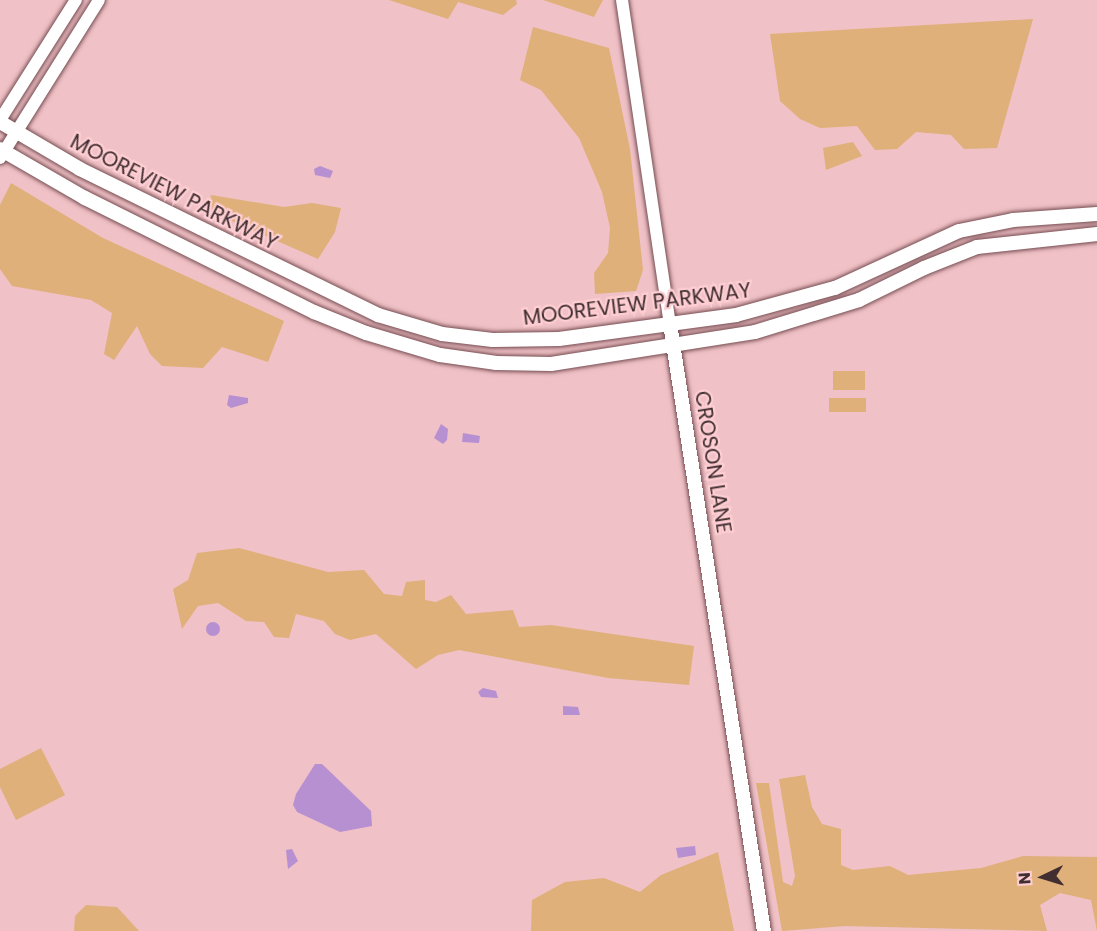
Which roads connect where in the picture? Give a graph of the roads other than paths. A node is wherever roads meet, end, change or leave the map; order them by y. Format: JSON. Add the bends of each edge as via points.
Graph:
{"nodes":[{"id":1,"x":76,"y":0,"type":"edge"},
{"id":2,"x":99,"y":0,"type":"edge"},
{"id":3,"x":622,"y":0,"type":"edge"},
{"id":4,"x":0,"y":121,"type":"edge"},
{"id":5,"x":17,"y":132,"type":"junction"},
{"id":6,"x":1,"y":153,"type":"edge"},
{"id":7,"x":1097,"y":214,"type":"edge"},
{"id":8,"x":1097,"y":234,"type":"edge"},
{"id":9,"x":670,"y":324,"type":"junction"},
{"id":10,"x":673,"y":346,"type":"junction"},
{"id":11,"x":764,"y":931,"type":"edge"}],
"edges":[{"from":1,"to":4,"type":"street"},
{"from":2,"to":5,"type":"street"},
{"from":3,"to":9,"type":"street","name":"CROSON LANE"},
{"from":4,"to":5,"type":"main road","name":"MOOREVIEW PARKWAY"},
{"from":5,"to":6,"type":"street"},
{"from":5,"to":9,"type":"main road","name":"MOOREVIEW PARKWAY","via":[[111,184],[378,315],[442,334],[502,340],[560,339]]},
{"from":6,"to":10,"type":"main road","name":"MOOREVIEW PARKWAY","via":[[314,312],[366,333],[440,355],[496,363],[551,364]]},
{"from":7,"to":9,"type":"main road","name":"MOOREVIEW PARKWAY","via":[[1013,220],[959,231],[852,281],[796,301]]},
{"from":8,"to":10,"type":"main road","name":"MOOREVIEW PARKWAY","via":[[977,247],[808,318]]},
{"from":9,"to":10,"type":"main road","name":"CROSON LANE"},
{"from":10,"to":11,"type":"main road","name":"CROSON LANE"}]}
